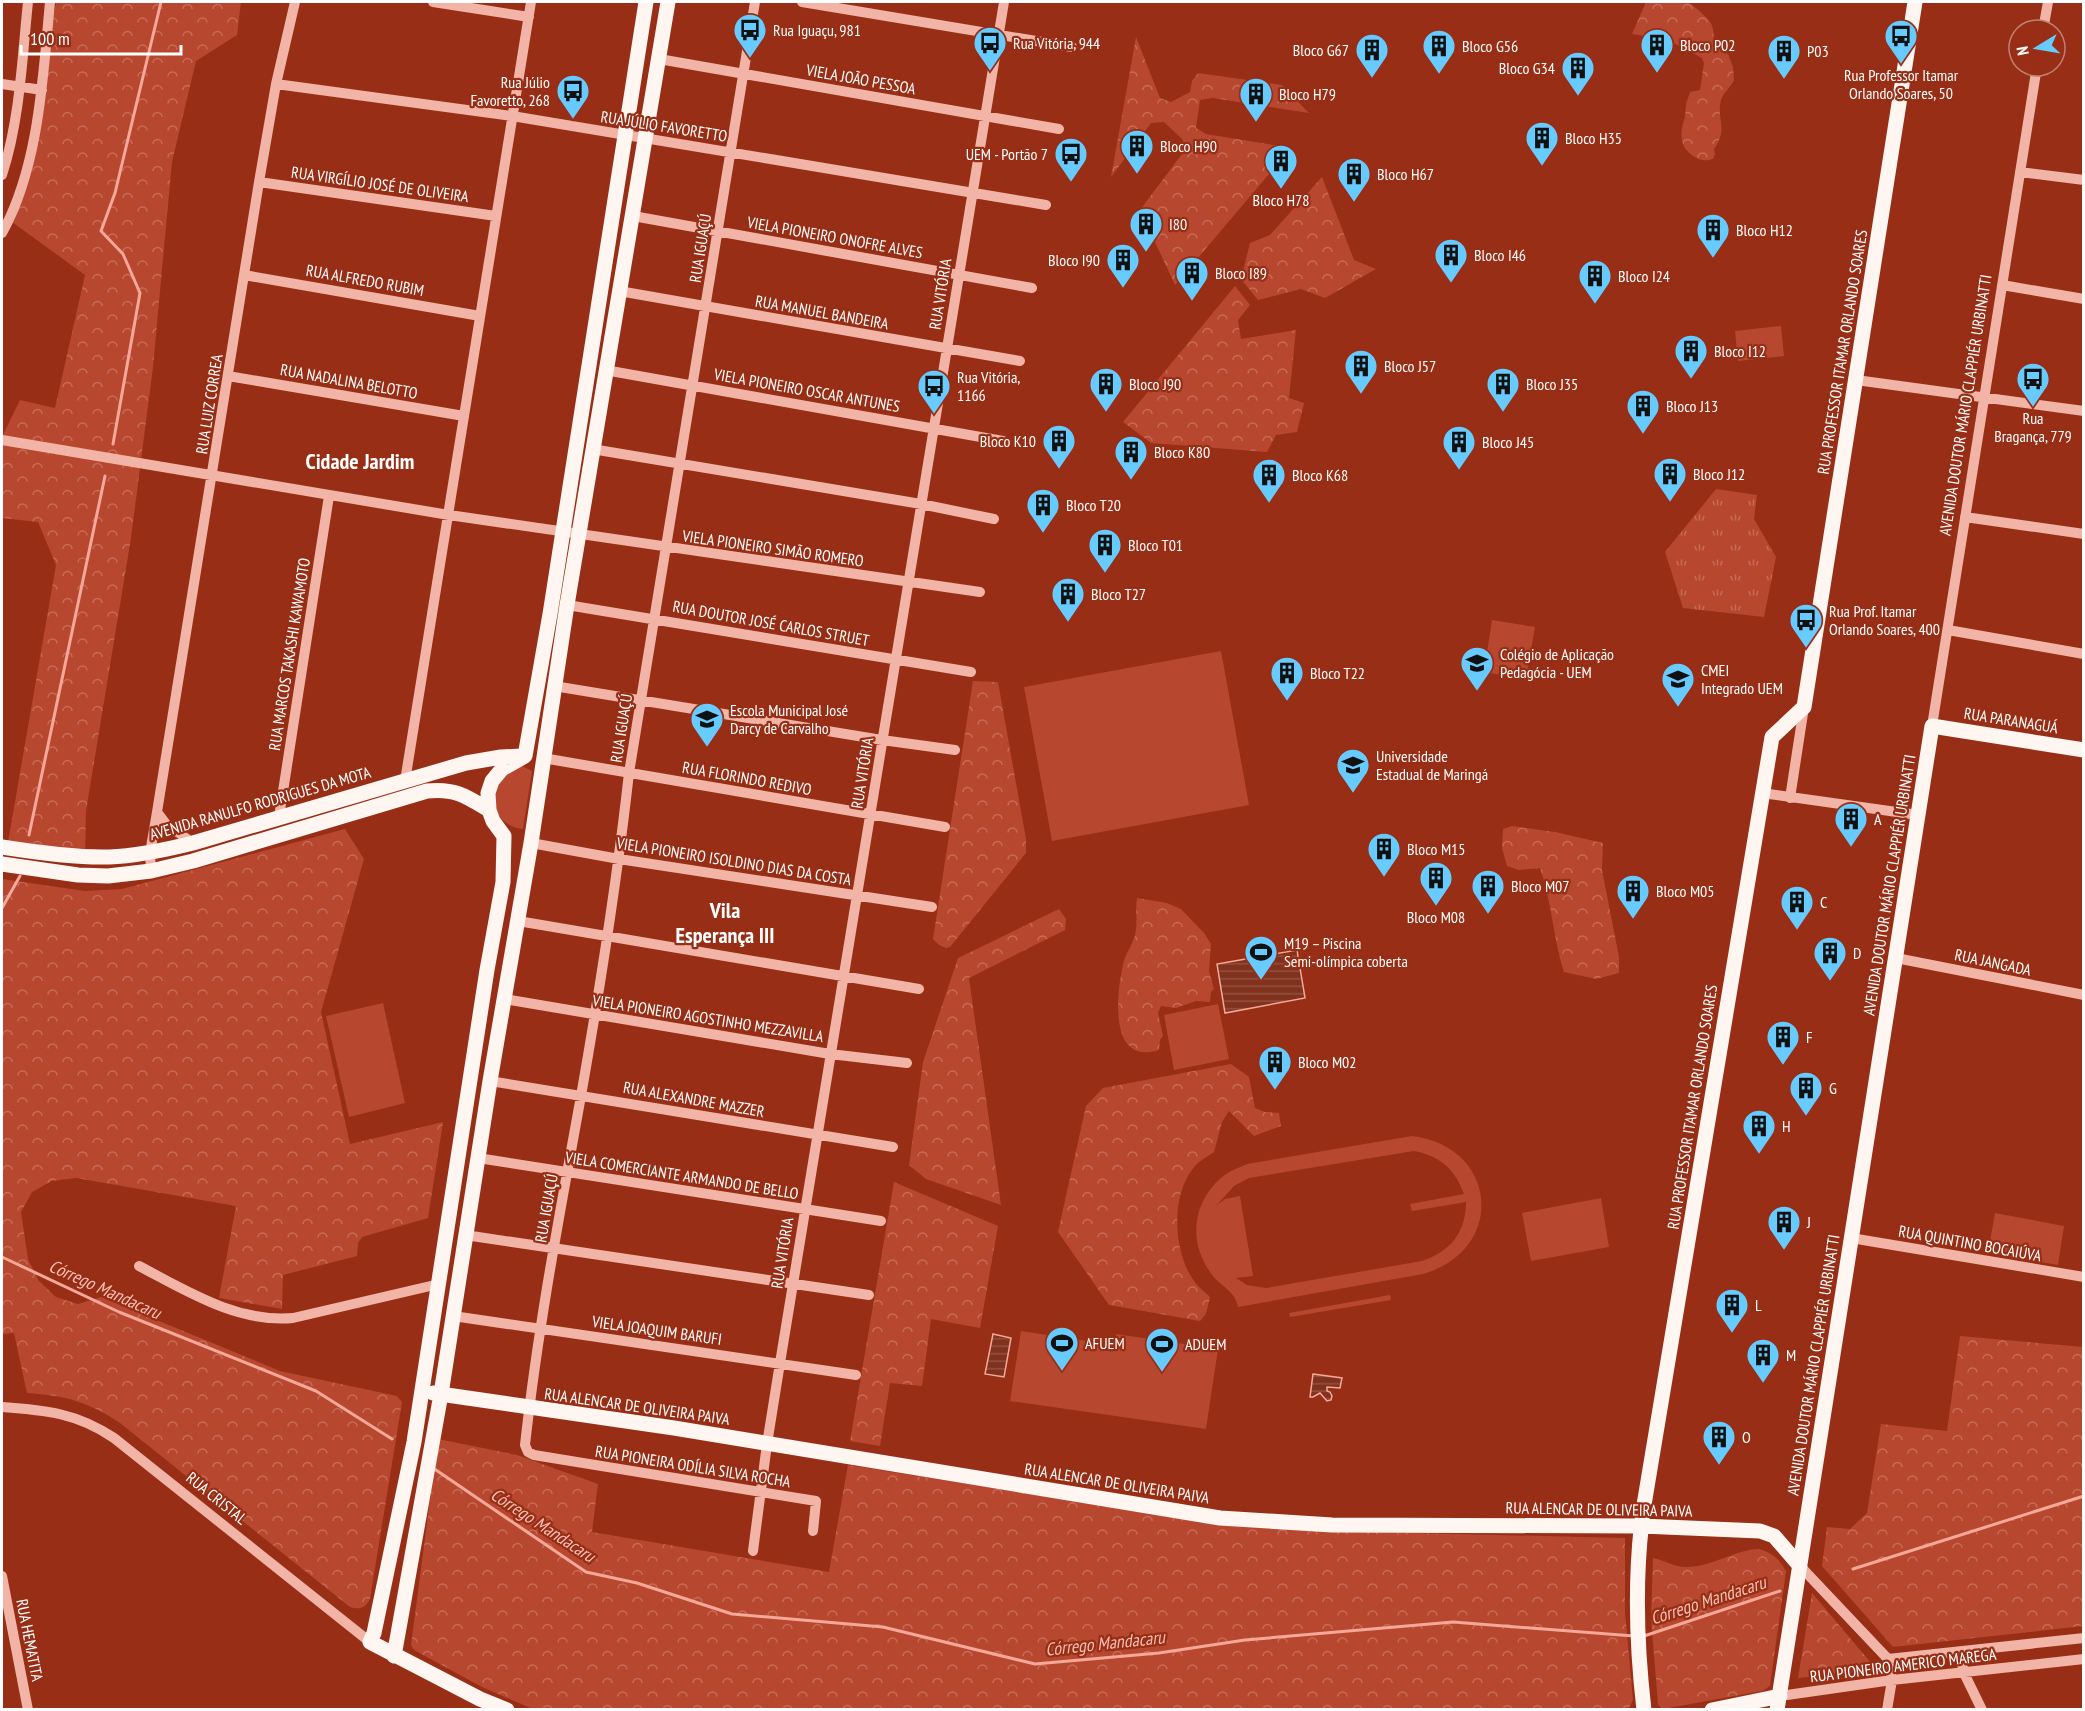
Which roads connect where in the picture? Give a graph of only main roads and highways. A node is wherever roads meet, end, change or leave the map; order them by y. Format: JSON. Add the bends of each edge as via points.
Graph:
{"nodes":[{"id":1,"x":646,"y":2,"type":"edge"},
{"id":2,"x":668,"y":2,"type":"edge"},
{"id":3,"x":1915,"y":2,"type":"edge"},
{"id":4,"x":1932,"y":726,"type":"joint"},
{"id":5,"x":2084,"y":750,"type":"edge"},
{"id":6,"x":525,"y":756,"type":"junction"},
{"id":7,"x":543,"y":758,"type":"junction"},
{"id":8,"x":489,"y":810,"type":"junction"},
{"id":9,"x":504,"y":836,"type":"junction"},
{"id":10,"x":531,"y":843,"type":"junction"},
{"id":11,"x":2,"y":847,"type":"edge"},
{"id":12,"x":2,"y":864,"type":"edge"},
{"id":13,"x":421,"y":1391,"type":"junction"},
{"id":14,"x":441,"y":1394,"type":"junction"},
{"id":15,"x":1641,"y":1526,"type":"junction"},
{"id":16,"x":1800,"y":1566,"type":"junction"},
{"id":17,"x":394,"y":1656,"type":"junction"},
{"id":18,"x":1778,"y":1703,"type":"edge"},
{"id":19,"x":507,"y":1710,"type":"edge"},
{"id":20,"x":1644,"y":1710,"type":"edge"},
{"id":21,"x":1712,"y":1710,"type":"edge"}],
"edges":[{"from":1,"to":6,"type":"main road"},
{"from":2,"to":7,"type":"main road"},
{"from":3,"to":15,"type":"main road","name":"RUA PROFESSOR ITAMAR ORLANDO SOARES","via":[[1804,707],[1772,737]]},
{"from":4,"to":5,"type":"main road","name":"RUA PARANAGUÁ"},
{"from":4,"to":16,"type":"main road","name":"AVENIDA DOUTOR MÁRIO CLAPPIÉR URBINATTI"},
{"from":6,"to":7,"type":"main road","name":"AVENIDA RANULFO RODRIGUES DA MOTA"},
{"from":6,"to":8,"type":"main road","via":[[502,769],[492,781]]},
{"from":6,"to":11,"type":"main road","name":"AVENIDA RANULFO RODRIGUES DA MOTA","via":[[466,763],[150,853],[84,856]]},
{"from":7,"to":10,"type":"main road"},
{"from":8,"to":9,"type":"main road"},
{"from":8,"to":12,"type":"main road","via":[[455,791],[442,789],[151,872],[78,875]]},
{"from":9,"to":10,"type":"main road"},
{"from":9,"to":13,"type":"main road","via":[[503,882]]},
{"from":10,"to":14,"type":"main road"},
{"from":13,"to":14,"type":"main road","name":"RUA ALENCAR DE OLIVEIRA PAIVA"},
{"from":13,"to":17,"type":"main road","name":"RUA CRISTAL","via":[[370,1642]]},
{"from":14,"to":15,"type":"main road","name":"RUA ALENCAR DE OLIVEIRA PAIVA","via":[[674,1428],[1220,1518],[1332,1525]]},
{"from":14,"to":17,"type":"main road"},
{"from":15,"to":16,"type":"main road","name":"RUA ALENCAR DE OLIVEIRA PAIVA","via":[[1760,1531],[1774,1536]]},
{"from":15,"to":20,"type":"main road","via":[[1636,1616]]},
{"from":16,"to":18,"type":"main road","name":"AVENIDA DOUTOR MÁRIO CLAPPIÉR URBINATTI"},
{"from":17,"to":19,"type":"main road","name":"RUA CRISTAL"},
{"from":18,"to":21,"type":"main road"}]}
